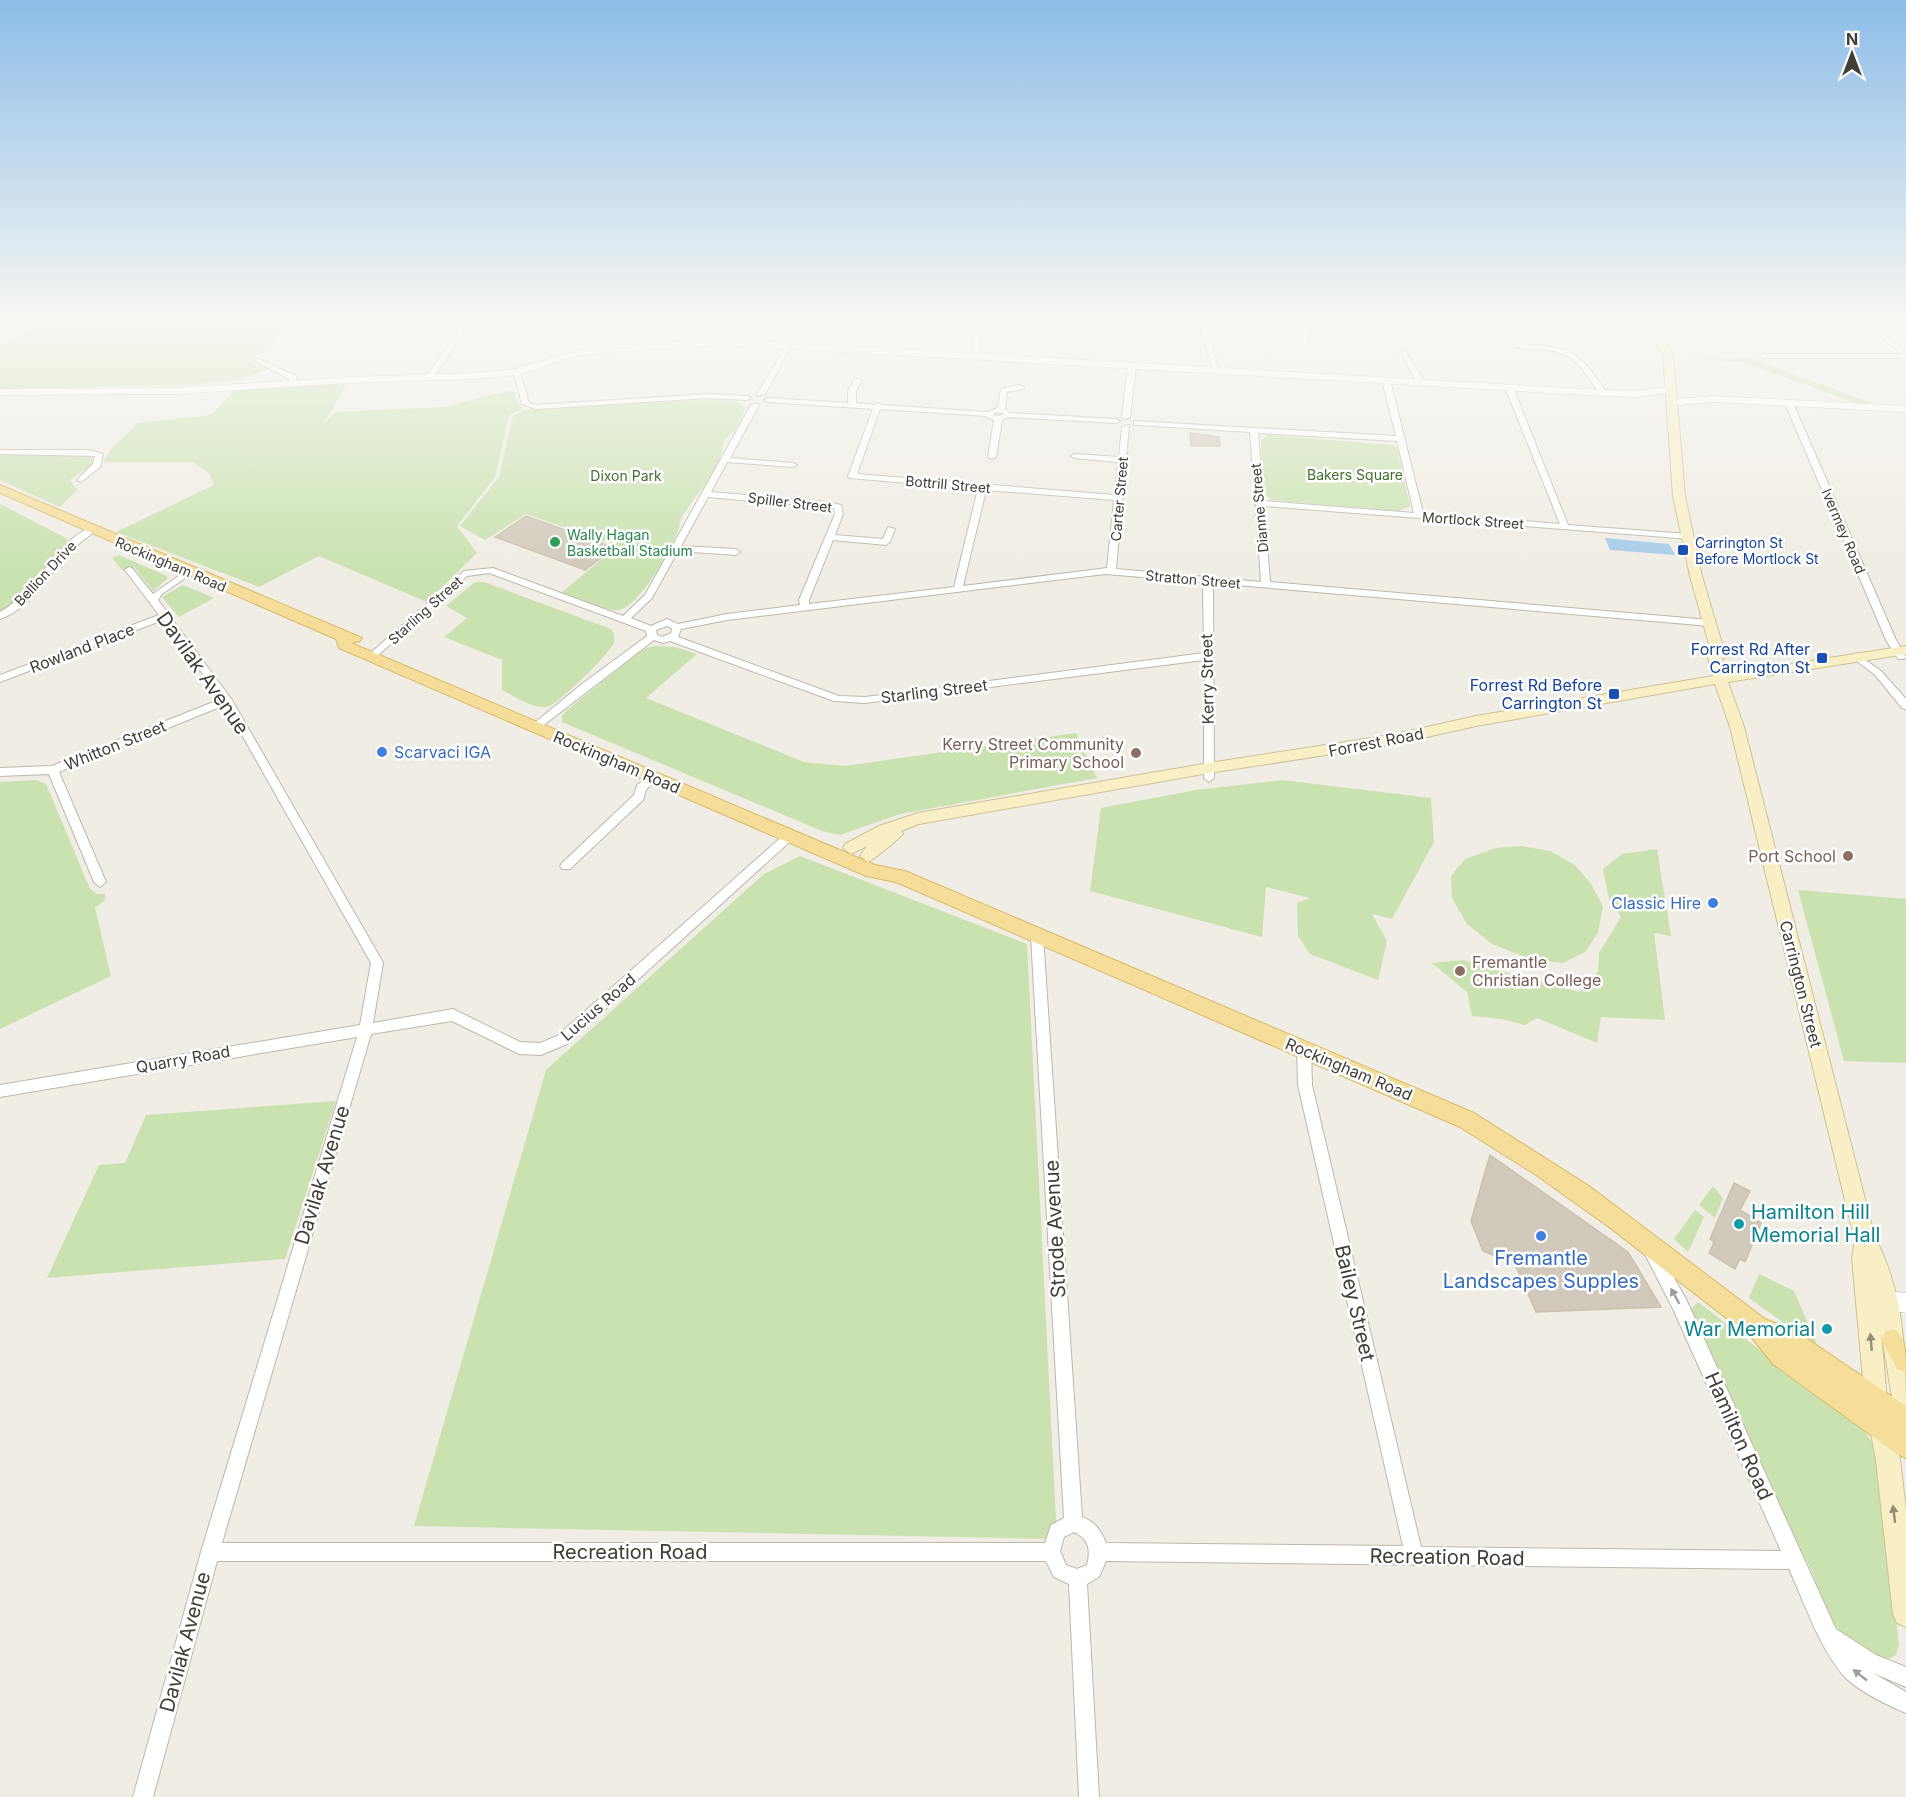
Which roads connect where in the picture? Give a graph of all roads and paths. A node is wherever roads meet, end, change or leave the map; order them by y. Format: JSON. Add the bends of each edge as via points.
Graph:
{"nodes":[{"id":1,"x":755,"y":405,"type":"edge"},
{"id":2,"x":878,"y":405,"type":"edge"},
{"id":3,"x":532,"y":406,"type":"edge"},
{"id":4,"x":554,"y":406,"type":"edge"},
{"id":5,"x":889,"y":406,"type":"edge"},
{"id":6,"x":1004,"y":406,"type":"edge"},
{"id":7,"x":1127,"y":406,"type":"edge"},
{"id":8,"x":1393,"y":406,"type":"edge"},
{"id":9,"x":1517,"y":406,"type":"edge"},
{"id":10,"x":1674,"y":406,"type":"edge"},
{"id":11,"x":1791,"y":406,"type":"edge"},
{"id":12,"x":1845,"y":406,"type":"edge"},
{"id":13,"x":1906,"y":409,"type":"edge"},
{"id":14,"x":1004,"y":413,"type":"junction"},
{"id":15,"x":988,"y":414,"type":"junction"},
{"id":16,"x":1126,"y":417,"type":"junction"},
{"id":17,"x":998,"y":419,"type":"junction"},
{"id":18,"x":1116,"y":422,"type":"junction"},
{"id":19,"x":1137,"y":423,"type":"junction"},
{"id":20,"x":1126,"y":427,"type":"junction"},
{"id":21,"x":1254,"y":430,"type":"junction"},
{"id":22,"x":1401,"y":439,"type":"junction"},
{"id":23,"x":0,"y":452,"type":"edge"},
{"id":24,"x":1075,"y":456,"type":"dead end"},
{"id":25,"x":992,"y":457,"type":"dead end"},
{"id":26,"x":726,"y":460,"type":"junction"},
{"id":27,"x":1122,"y":460,"type":"junction"},
{"id":28,"x":793,"y":465,"type":"dead end"},
{"id":29,"x":81,"y":480,"type":"dead end"},
{"id":30,"x":983,"y":487,"type":"junction"},
{"id":31,"x":0,"y":489,"type":"edge"},
{"id":32,"x":706,"y":494,"type":"junction"},
{"id":33,"x":1119,"y":498,"type":"junction"},
{"id":34,"x":1258,"y":503,"type":"junction"},
{"id":35,"x":1419,"y":516,"type":"junction"},
{"id":36,"x":1565,"y":526,"type":"junction"},
{"id":37,"x":891,"y":529,"type":"dead end"},
{"id":38,"x":91,"y":530,"type":"junction"},
{"id":39,"x":830,"y":537,"type":"junction"},
{"id":40,"x":1688,"y":537,"type":"junction"},
{"id":41,"x":676,"y":548,"type":"junction"},
{"id":42,"x":736,"y":552,"type":"dead end"},
{"id":43,"x":129,"y":570,"type":"dead end"},
{"id":44,"x":1112,"y":571,"type":"junction"},
{"id":45,"x":190,"y":572,"type":"junction"},
{"id":46,"x":1208,"y":580,"type":"junction"},
{"id":47,"x":1266,"y":585,"type":"junction"},
{"id":48,"x":958,"y":587,"type":"junction"},
{"id":49,"x":153,"y":600,"type":"junction"},
{"id":50,"x":805,"y":608,"type":"junction"},
{"id":51,"x":0,"y":616,"type":"edge"},
{"id":52,"x":164,"y":616,"type":"junction"},
{"id":53,"x":625,"y":620,"type":"junction"},
{"id":54,"x":1710,"y":623,"type":"junction"},
{"id":55,"x":677,"y":627,"type":"junction"},
{"id":56,"x":651,"y":633,"type":"junction"},
{"id":57,"x":671,"y":638,"type":"junction"},
{"id":58,"x":377,"y":652,"type":"junction"},
{"id":59,"x":1902,"y":654,"type":"edge"},
{"id":60,"x":1207,"y":656,"type":"junction"},
{"id":61,"x":1861,"y":659,"type":"junction"},
{"id":62,"x":0,"y":680,"type":"edge"},
{"id":63,"x":1727,"y":683,"type":"junction"},
{"id":64,"x":227,"y":700,"type":"junction"},
{"id":65,"x":1906,"y":706,"type":"edge"},
{"id":66,"x":541,"y":723,"type":"junction"},
{"id":67,"x":52,"y":770,"type":"junction"},
{"id":68,"x":0,"y":772,"type":"edge"},
{"id":69,"x":1209,"y":773,"type":"junction"},
{"id":70,"x":652,"y":778,"type":"junction"},
{"id":71,"x":790,"y":836,"type":"junction"},
{"id":72,"x":851,"y":849,"type":"junction"},
{"id":73,"x":868,"y":856,"type":"junction"},
{"id":74,"x":566,"y":866,"type":"dead end"},
{"id":75,"x":899,"y":876,"type":"junction"},
{"id":76,"x":100,"y":882,"type":"dead end"},
{"id":77,"x":1037,"y":936,"type":"junction"},
{"id":78,"x":366,"y":1028,"type":"junction"},
{"id":79,"x":1304,"y":1049,"type":"junction"},
{"id":80,"x":0,"y":1091,"type":"edge"},
{"id":81,"x":1865,"y":1241,"type":"junction"},
{"id":82,"x":1646,"y":1242,"type":"junction"},
{"id":83,"x":1896,"y":1302,"type":"edge"},
{"id":84,"x":1760,"y":1330,"type":"junction"},
{"id":85,"x":1900,"y":1351,"type":"edge"},
{"id":86,"x":1876,"y":1401,"type":"junction"},
{"id":87,"x":1906,"y":1408,"type":"edge"},
{"id":88,"x":1894,"y":1425,"type":"edge"},
{"id":89,"x":1906,"y":1445,"type":"edge"},
{"id":90,"x":1073,"y":1522,"type":"junction"},
{"id":91,"x":210,"y":1552,"type":"junction"},
{"id":92,"x":1051,"y":1552,"type":"junction"},
{"id":93,"x":1099,"y":1552,"type":"junction"},
{"id":94,"x":1414,"y":1557,"type":"junction"},
{"id":95,"x":1795,"y":1560,"type":"junction"},
{"id":96,"x":1077,"y":1579,"type":"junction"},
{"id":97,"x":1906,"y":1614,"type":"edge"},
{"id":98,"x":1827,"y":1632,"type":"junction"},
{"id":99,"x":1906,"y":1677,"type":"edge"},
{"id":100,"x":1906,"y":1703,"type":"edge"},
{"id":101,"x":143,"y":1797,"type":"edge"},
{"id":102,"x":1089,"y":1797,"type":"edge"}],
"edges":[{"from":1,"to":26,"type":"street"},
{"from":2,"to":30,"type":"street","name":"Bottrill Street","via":[[852,476]]},
{"from":3,"to":4,"type":"street"},
{"from":5,"to":15,"type":"street"},
{"from":6,"to":14,"type":"street"},
{"from":7,"to":16,"type":"street"},
{"from":8,"to":22,"type":"street"},
{"from":9,"to":36,"type":"street"},
{"from":10,"to":40,"type":"main road","name":"Carrington Street","via":[[1677,485]]},
{"from":11,"to":59,"type":"street","name":"Ivermey Road"},
{"from":12,"to":13,"type":"street"},
{"from":14,"to":15,"type":"street"},
{"from":14,"to":17,"type":"street"},
{"from":14,"to":18,"type":"street"},
{"from":15,"to":17,"type":"street"},
{"from":16,"to":18,"type":"street"},
{"from":16,"to":19,"type":"street"},
{"from":17,"to":25,"type":"street"},
{"from":18,"to":20,"type":"street"},
{"from":19,"to":20,"type":"street"},
{"from":19,"to":21,"type":"street"},
{"from":20,"to":27,"type":"street","name":"Carter Street"},
{"from":21,"to":22,"type":"street"},
{"from":21,"to":34,"type":"street","name":"Dianne Street"},
{"from":22,"to":35,"type":"street"},
{"from":23,"to":29,"type":"street","via":[[99,454],[97,465]]},
{"from":24,"to":27,"type":"street"},
{"from":26,"to":28,"type":"street"},
{"from":26,"to":32,"type":"street"},
{"from":27,"to":33,"type":"street","name":"Carter Street"},
{"from":30,"to":33,"type":"street","name":"Bottrill Street"},
{"from":30,"to":48,"type":"street"},
{"from":31,"to":38,"type":"main road","name":"Rockingham Road"},
{"from":32,"to":39,"type":"street","name":"Spiller Street","via":[[838,507]]},
{"from":32,"to":41,"type":"street"},
{"from":33,"to":44,"type":"street","name":"Carter Street"},
{"from":34,"to":35,"type":"street","name":"Mortlock Street"},
{"from":34,"to":47,"type":"street","name":"Dianne Street"},
{"from":35,"to":36,"type":"street","name":"Mortlock Street"},
{"from":36,"to":40,"type":"street","name":"Mortlock Street"},
{"from":37,"to":39,"type":"street","via":[[886,542]]},
{"from":38,"to":45,"type":"main road","name":"Rockingham Road"},
{"from":38,"to":51,"type":"street","name":"Bellion Drive","via":[[77,539],[19,604]]},
{"from":39,"to":50,"type":"street","name":"Spiller Street","via":[[804,600]]},
{"from":40,"to":54,"type":"main road","name":"Carrington Street"},
{"from":41,"to":42,"type":"street"},
{"from":41,"to":53,"type":"street","via":[[649,596]]},
{"from":43,"to":49,"type":"street","name":"Davilak Avenue"},
{"from":44,"to":46,"type":"street","name":"Stratton Street"},
{"from":44,"to":48,"type":"street","name":"Stratton Street"},
{"from":45,"to":49,"type":"street","name":"Davilak Avenue"},
{"from":45,"to":58,"type":"main road","name":"Rockingham Road","via":[[343,637],[354,638]]},
{"from":46,"to":47,"type":"street","name":"Stratton Street"},
{"from":46,"to":60,"type":"street","name":"Kerry Street"},
{"from":47,"to":54,"type":"street","name":"Stratton Street"},
{"from":48,"to":50,"type":"street","name":"Stratton Street"},
{"from":49,"to":52,"type":"street","name":"Davilak Avenue"},
{"from":50,"to":55,"type":"street","name":"Stratton Street"},
{"from":52,"to":62,"type":"street","name":"Rowland Place"},
{"from":52,"to":64,"type":"street","name":"Davilak Avenue"},
{"from":53,"to":56,"type":"street","name":"Starling Street"},
{"from":53,"to":58,"type":"street","name":"Starling Street","via":[[490,570],[477,570],[464,574]]},
{"from":54,"to":63,"type":"main road","name":"Carrington Street","via":[[1718,648],[1714,654]]},
{"from":55,"to":56,"type":"street","name":"Stratton Street","via":[[667,622]]},
{"from":55,"to":57,"type":"street"},
{"from":56,"to":57,"type":"street","name":"Starling Street","via":[[663,640]]},
{"from":56,"to":66,"type":"street"},
{"from":57,"to":60,"type":"street","name":"Starling Street","via":[[838,699],[865,700]]},
{"from":58,"to":66,"type":"main road","name":"Rockingham Road"},
{"from":59,"to":61,"type":"main road","name":"Forrest Road"},
{"from":60,"to":69,"type":"street","name":"Kerry Street"},
{"from":61,"to":63,"type":"main road","name":"Forrest Road"},
{"from":61,"to":65,"type":"street"},
{"from":63,"to":69,"type":"main road","name":"Forrest Road","via":[[1476,722]]},
{"from":63,"to":81,"type":"main road","name":"Carrington Street"},
{"from":64,"to":67,"type":"street","name":"Whitton Street"},
{"from":64,"to":78,"type":"street","name":"Davilak Avenue","via":[[377,963]]},
{"from":66,"to":70,"type":"main road","name":"Rockingham Road"},
{"from":66,"to":72,"type":"main road","name":"Rockingham Road"},
{"from":67,"to":68,"type":"street","name":"Whitton Street"},
{"from":67,"to":76,"type":"street"},
{"from":69,"to":72,"type":"main road","name":"Forrest Road","via":[[918,819],[885,830]]},
{"from":69,"to":73,"type":"main road","name":"Forrest Road","via":[[922,825],[892,835]]},
{"from":70,"to":71,"type":"main road","name":"Rockingham Road"},
{"from":70,"to":74,"type":"street","via":[[641,788],[639,797]]},
{"from":71,"to":75,"type":"main road","name":"Rockingham Road","via":[[872,871]]},
{"from":71,"to":78,"type":"street","name":"Lucius Road","via":[[552,1046],[519,1048],[453,1015]]},
{"from":72,"to":73,"type":"main road","name":"Rockingham Road"},
{"from":73,"to":75,"type":"main road","name":"Rockingham Road","via":[[883,862]]},
{"from":75,"to":77,"type":"main road","name":"Rockingham Road"},
{"from":77,"to":79,"type":"main road","name":"Rockingham Road"},
{"from":77,"to":90,"type":"street","name":"Strode Avenue"},
{"from":78,"to":80,"type":"street","name":"Quarry Road"},
{"from":78,"to":91,"type":"street","name":"Davilak Avenue"},
{"from":79,"to":82,"type":"main road","name":"Rockingham Road","via":[[1467,1120],[1516,1147]]},
{"from":79,"to":94,"type":"street","name":"Bailey Street","via":[[1305,1085]]},
{"from":81,"to":83,"type":"main road","name":"Carrington Street"},
{"from":86,"to":81,"type":"main road","name":"Carrington Street","one_way":true,"via":[[1863,1258]]},
{"from":82,"to":84,"type":"main road","name":"Rockingham Road"},
{"from":95,"to":82,"type":"street","name":"Hamilton Road","one_way":true,"via":[[1680,1305]]},
{"from":83,"to":85,"type":"main road","name":"Carrington Street"},
{"from":84,"to":86,"type":"main road","name":"Rockingham Road","via":[[1788,1341]]},
{"from":84,"to":88,"type":"main road","name":"Rockingham Road","via":[[1782,1355]]},
{"from":85,"to":87,"type":"main road","name":"Carrington Street"},
{"from":86,"to":88,"type":"main road","name":"Rockingham Road"},
{"from":88,"to":89,"type":"main road","name":"Rockingham Road"},
{"from":97,"to":88,"type":"main road","one_way":true,"via":[[1888,1460]]},
{"from":90,"to":92,"type":"street","via":[[1057,1531]]},
{"from":90,"to":93,"type":"street","via":[[1094,1535]]},
{"from":91,"to":92,"type":"street","name":"Recreation Road"},
{"from":91,"to":101,"type":"street","name":"Davilak Avenue"},
{"from":92,"to":96,"type":"street","via":[[1060,1571]]},
{"from":93,"to":94,"type":"street","name":"Recreation Road"},
{"from":93,"to":96,"type":"street","via":[[1093,1571]]},
{"from":94,"to":95,"type":"street","name":"Recreation Road"},
{"from":95,"to":98,"type":"street","name":"Hamilton Road"},
{"from":96,"to":102,"type":"street"},
{"from":98,"to":99,"type":"street","via":[[1869,1662]]},
{"from":100,"to":98,"type":"street","name":"Hamilton Road","one_way":true,"via":[[1850,1668]]}]}
